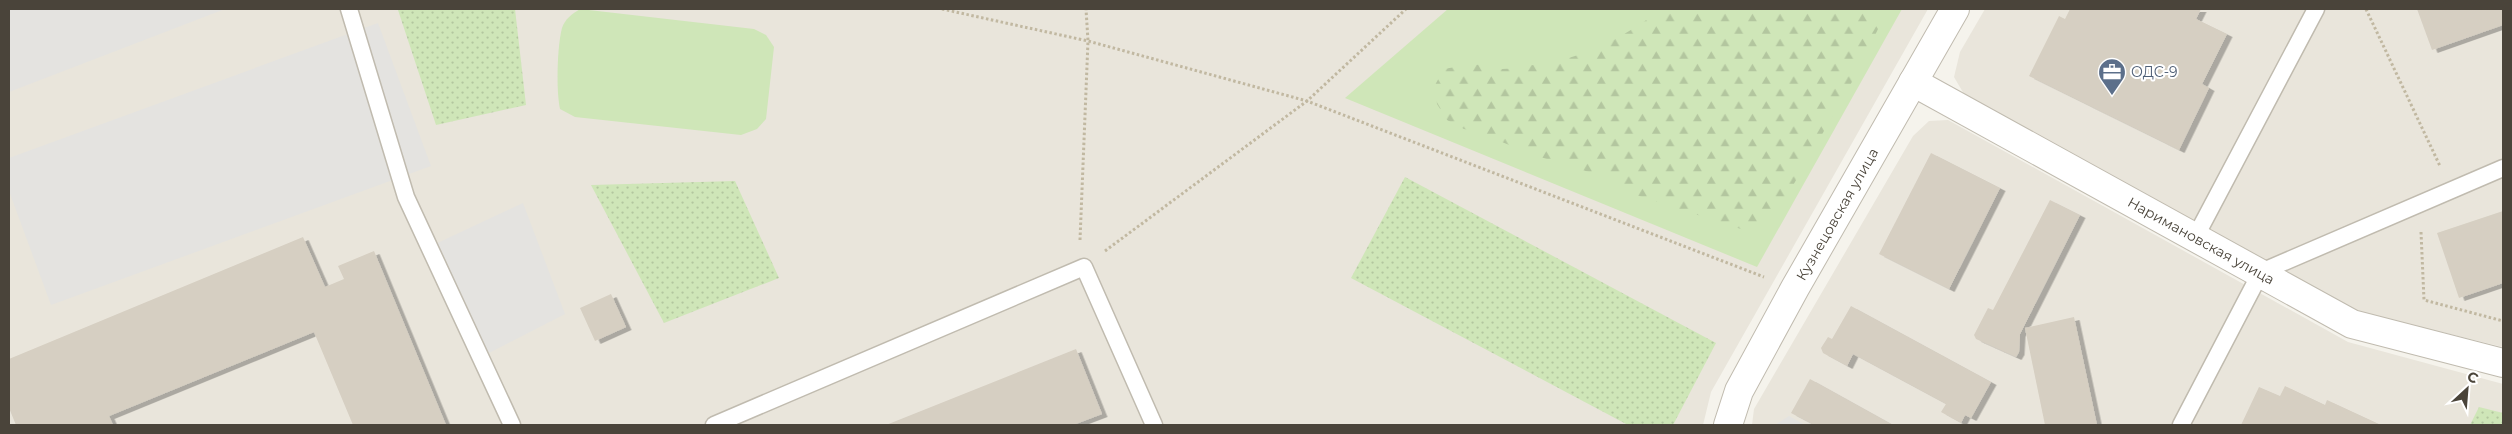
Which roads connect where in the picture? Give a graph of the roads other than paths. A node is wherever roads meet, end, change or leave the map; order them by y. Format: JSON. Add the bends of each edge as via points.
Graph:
{"nodes":[{"id":1,"x":349,"y":9,"type":"edge"},
{"id":2,"x":1955,"y":9,"type":"edge"},
{"id":3,"x":2316,"y":9,"type":"edge"},
{"id":4,"x":1913,"y":82,"type":"junction"},
{"id":5,"x":2503,"y":168,"type":"edge"},
{"id":6,"x":2196,"y":236,"type":"junction"},
{"id":7,"x":2261,"y":272,"type":"junction"},
{"id":8,"x":2503,"y":363,"type":"edge"},
{"id":9,"x":512,"y":425,"type":"edge"},
{"id":10,"x":714,"y":425,"type":"edge"},
{"id":11,"x":1154,"y":425,"type":"edge"},
{"id":12,"x":1728,"y":425,"type":"edge"},
{"id":13,"x":2181,"y":425,"type":"edge"}],
"edges":[{"from":1,"to":9,"type":"lane","via":[[406,197]]},
{"from":2,"to":4,"type":"street","name":"Кузнецовская улица"},
{"from":3,"to":6,"type":"lane"},
{"from":4,"to":6,"type":"street","name":"Наримановская улица"},
{"from":4,"to":12,"type":"street","name":"Кузнецовская улица","via":[[1739,391]]},
{"from":5,"to":7,"type":"lane"},
{"from":6,"to":7,"type":"street","name":"Наримановская улица"},
{"from":7,"to":8,"type":"street","name":"Наримановская улица","via":[[2352,324]]},
{"from":7,"to":13,"type":"lane"},
{"from":10,"to":11,"type":"lane","via":[[1084,267]]}]}
